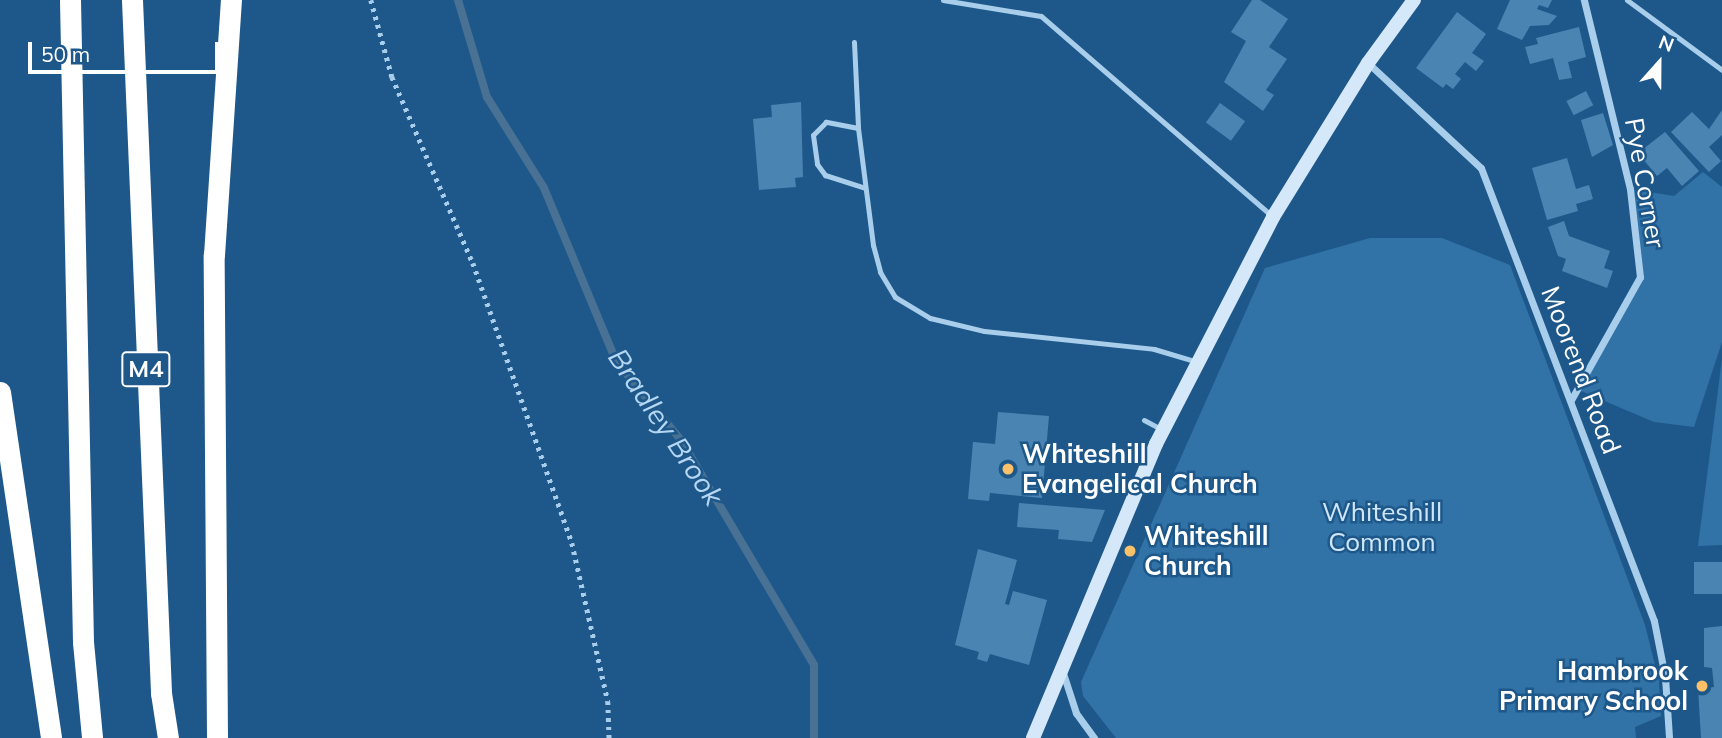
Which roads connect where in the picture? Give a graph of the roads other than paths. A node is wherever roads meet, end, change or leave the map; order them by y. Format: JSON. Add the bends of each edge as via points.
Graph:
{"nodes":[{"id":1,"x":70,"y":0,"type":"edge"},
{"id":2,"x":132,"y":0,"type":"edge"},
{"id":3,"x":231,"y":0,"type":"edge"},
{"id":4,"x":943,"y":0,"type":"edge"},
{"id":5,"x":1414,"y":0,"type":"edge"},
{"id":6,"x":1584,"y":0,"type":"edge"},
{"id":7,"x":1627,"y":0,"type":"edge"},
{"id":8,"x":855,"y":42,"type":"dead end"},
{"id":9,"x":1368,"y":63,"type":"junction"},
{"id":10,"x":1722,"y":71,"type":"edge"},
{"id":11,"x":858,"y":128,"type":"junction"},
{"id":12,"x":865,"y":187,"type":"junction"},
{"id":13,"x":1273,"y":216,"type":"junction"},
{"id":14,"x":1198,"y":362,"type":"junction"},
{"id":15,"x":0,"y":392,"type":"edge"},
{"id":16,"x":1571,"y":400,"type":"junction"},
{"id":17,"x":1144,"y":420,"type":"dead end"},
{"id":18,"x":1163,"y":430,"type":"junction"},
{"id":19,"x":1062,"y":670,"type":"junction"},
{"id":20,"x":51,"y":738,"type":"edge"},
{"id":21,"x":92,"y":738,"type":"edge"},
{"id":22,"x":168,"y":738,"type":"edge"},
{"id":23,"x":217,"y":738,"type":"edge"},
{"id":24,"x":1033,"y":738,"type":"edge"},
{"id":25,"x":1094,"y":738,"type":"edge"},
{"id":26,"x":1669,"y":738,"type":"edge"}],
"edges":[{"from":1,"to":21,"type":"highway","via":[[83,642]]},
{"from":2,"to":22,"type":"highway","number":"M4","via":[[159,651]]},
{"from":3,"to":23,"type":"highway","via":[[214,254]]},
{"from":4,"to":13,"type":"lane","via":[[1041,16]]},
{"from":5,"to":9,"type":"main road"},
{"from":6,"to":16,"type":"street","name":"Pye Corner","via":[[1630,189],[1640,277]]},
{"from":7,"to":10,"type":"lane"},
{"from":8,"to":11,"type":"lane"},
{"from":9,"to":13,"type":"main road"},
{"from":9,"to":16,"type":"street","name":"Moorend Road","via":[[1481,168]]},
{"from":11,"to":12,"type":"lane"},
{"from":11,"to":12,"type":"lane","via":[[836,121],[818,126],[813,135],[817,164],[841,183]]},
{"from":12,"to":14,"type":"lane","via":[[880,272],[895,297],[911,308],[984,331],[1154,349]]},
{"from":13,"to":14,"type":"main road"},
{"from":14,"to":18,"type":"main road"},
{"from":15,"to":20,"type":"highway"},
{"from":16,"to":26,"type":"street","name":"Moorend Road","via":[[1654,621],[1665,677]]},
{"from":17,"to":18,"type":"lane"},
{"from":18,"to":19,"type":"main road"},
{"from":19,"to":24,"type":"main road"},
{"from":19,"to":25,"type":"street","via":[[1076,713]]}]}
